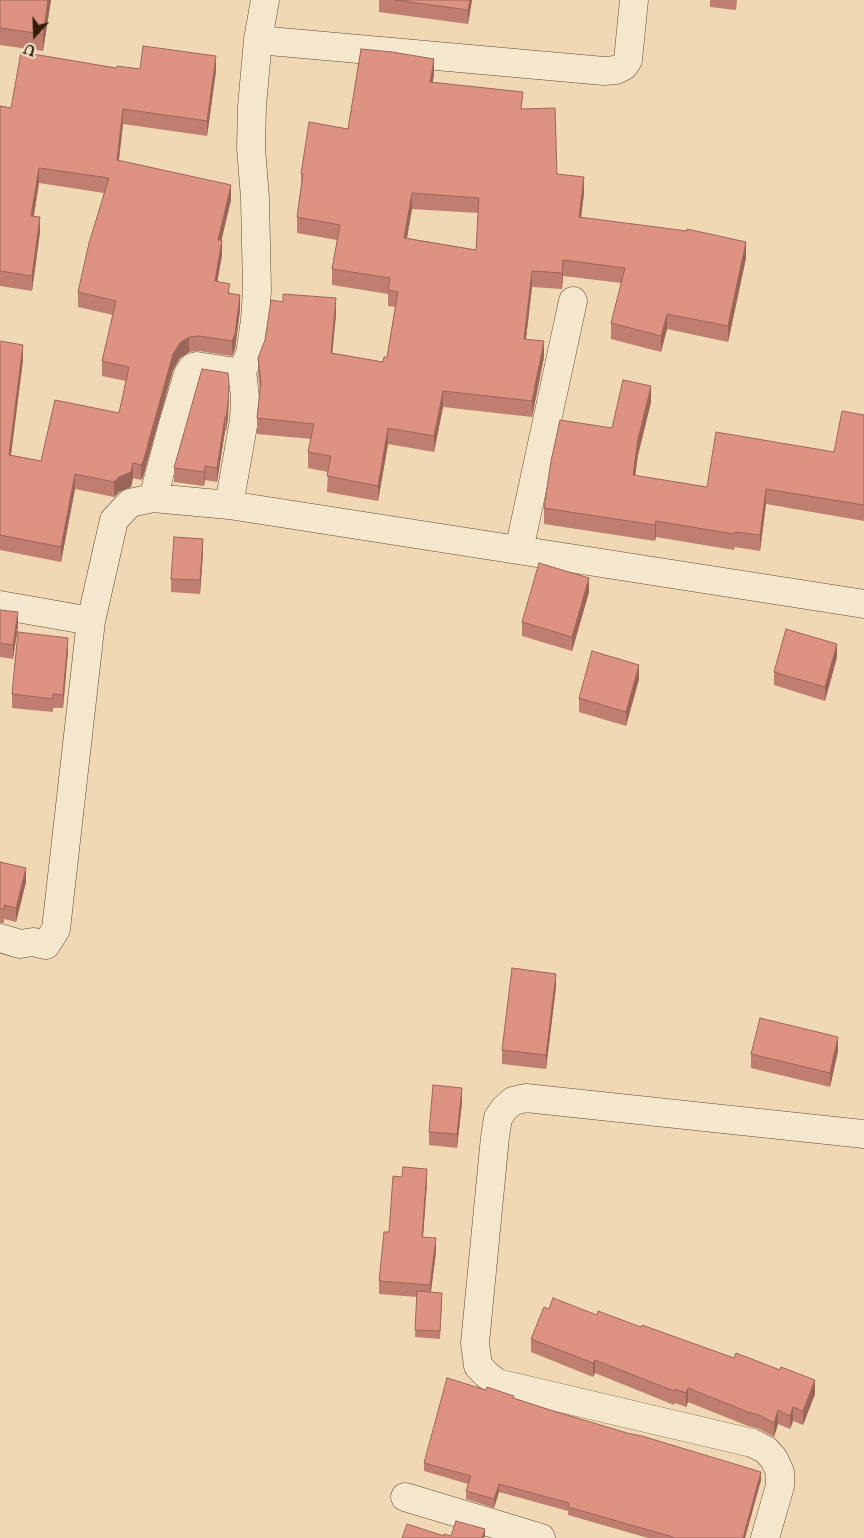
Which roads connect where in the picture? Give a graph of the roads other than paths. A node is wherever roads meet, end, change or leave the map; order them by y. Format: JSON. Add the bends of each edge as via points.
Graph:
{"nodes":[{"id":1,"x":265,"y":0,"type":"edge"},
{"id":2,"x":634,"y":0,"type":"edge"},
{"id":3,"x":258,"y":40,"type":"junction"},
{"id":4,"x":573,"y":301,"type":"dead end"},
{"id":5,"x":242,"y":370,"type":"junction"},
{"id":6,"x":153,"y":498,"type":"junction"},
{"id":7,"x":229,"y":505,"type":"junction"},
{"id":8,"x":519,"y":550,"type":"junction"},
{"id":9,"x":864,"y":604,"type":"edge"},
{"id":10,"x":0,"y":605,"type":"edge"},
{"id":11,"x":91,"y":620,"type":"junction"},
{"id":12,"x":0,"y":938,"type":"edge"},
{"id":13,"x":864,"y":1134,"type":"edge"},
{"id":14,"x":405,"y":1496,"type":"dead end"},
{"id":15,"x":541,"y":1538,"type":"edge"},
{"id":16,"x":765,"y":1538,"type":"edge"}],
"edges":[{"from":1,"to":3,"type":"street"},
{"from":2,"to":3,"type":"street","via":[[628,60],[616,70]]},
{"from":3,"to":5,"type":"street","via":[[251,148],[255,198],[255,320],[250,354]]},
{"from":4,"to":8,"type":"street"},
{"from":5,"to":6,"type":"street","via":[[235,372],[198,366],[188,374]]},
{"from":5,"to":7,"type":"street","via":[[244,420]]},
{"from":6,"to":7,"type":"street"},
{"from":6,"to":11,"type":"street","via":[[130,503],[114,520]]},
{"from":7,"to":8,"type":"street"},
{"from":8,"to":9,"type":"street"},
{"from":10,"to":11,"type":"street"},
{"from":11,"to":12,"type":"street","via":[[56,929],[46,945],[20,944]]},
{"from":13,"to":16,"type":"street","via":[[526,1098],[513,1101],[498,1118],[475,1343],[478,1366],[497,1383],[752,1443],[766,1450],[780,1472],[780,1486]]},
{"from":14,"to":15,"type":"street"}]}
